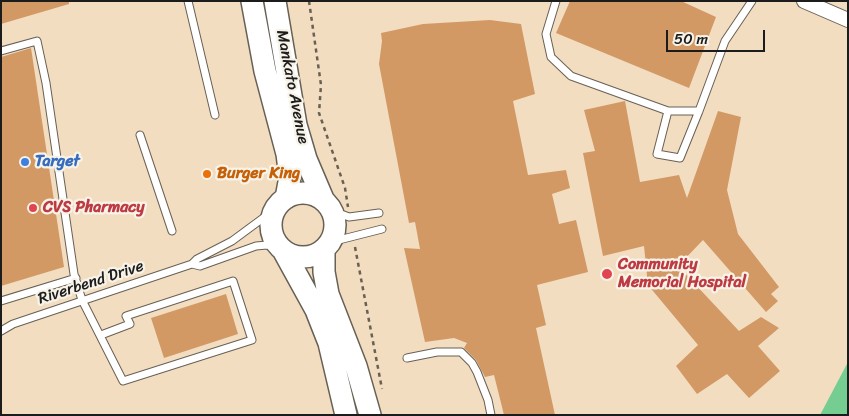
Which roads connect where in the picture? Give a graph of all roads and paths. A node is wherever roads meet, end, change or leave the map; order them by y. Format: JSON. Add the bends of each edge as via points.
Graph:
{"nodes":[{"id":1,"x":188,"y":1,"type":"edge"},
{"id":2,"x":252,"y":1,"type":"edge"},
{"id":3,"x":276,"y":1,"type":"edge"},
{"id":4,"x":309,"y":1,"type":"edge"},
{"id":5,"x":556,"y":1,"type":"edge"},
{"id":6,"x":752,"y":1,"type":"edge"},
{"id":7,"x":804,"y":1,"type":"edge"},
{"id":8,"x":848,"y":20,"type":"edge"},
{"id":9,"x":1,"y":51,"type":"edge"},
{"id":10,"x":668,"y":111,"type":"junction"},
{"id":11,"x":699,"y":111,"type":"junction"},
{"id":12,"x":215,"y":115,"type":"dead end"},
{"id":13,"x":140,"y":135,"type":"dead end"},
{"id":14,"x":280,"y":204,"type":"junction"},
{"id":15,"x":335,"y":207,"type":"junction"},
{"id":16,"x":379,"y":213,"type":"dead end"},
{"id":17,"x":382,"y":229,"type":"dead end"},
{"id":18,"x":172,"y":231,"type":"dead end"},
{"id":19,"x":354,"y":245,"type":"dead end"},
{"id":20,"x":328,"y":246,"type":"junction"},
{"id":21,"x":281,"y":249,"type":"junction"},
{"id":22,"x":192,"y":264,"type":"junction"},
{"id":23,"x":76,"y":278,"type":"junction"},
{"id":24,"x":82,"y":300,"type":"junction"},
{"id":25,"x":1,"y":301,"type":"edge"},
{"id":26,"x":1,"y":331,"type":"edge"},
{"id":27,"x":101,"y":335,"type":"junction"},
{"id":28,"x":407,"y":358,"type":"dead end"},
{"id":29,"x":383,"y":395,"type":"dead end"},
{"id":30,"x":346,"y":415,"type":"edge"},
{"id":31,"x":370,"y":415,"type":"edge"},
{"id":32,"x":490,"y":415,"type":"edge"}],
"edges":[{"from":1,"to":12,"type":"lane"},
{"from":2,"to":14,"type":"main road","name":"Mankato Avenue","via":[[265,71],[288,154],[290,176]]},
{"from":3,"to":15,"type":"main road","name":"Mankato Avenue","via":[[296,124],[306,159]]},
{"from":4,"to":15,"type":"path","via":[[321,85],[319,114],[345,188]]},
{"from":5,"to":10,"type":"lane","via":[[546,34],[551,57],[571,76]]},
{"from":6,"to":11,"type":"lane","via":[[725,41]]},
{"from":7,"to":8,"type":"street"},
{"from":9,"to":23,"type":"lane","via":[[37,41]]},
{"from":10,"to":11,"type":"lane"},
{"from":10,"to":11,"type":"lane","via":[[657,154],[680,158]]},
{"from":13,"to":18,"type":"lane"},
{"from":14,"to":15,"type":"main road","via":[[304,192]]},
{"from":14,"to":21,"type":"main road","name":"Mankato Avenue","via":[[271,229]]},
{"from":14,"to":22,"type":"lane","name":"Riverbend Drive","via":[[232,241]]},
{"from":15,"to":16,"type":"lane","via":[[349,217]]},
{"from":15,"to":20,"type":"main road","name":"Mankato Avenue","via":[[336,225]]},
{"from":17,"to":20,"type":"lane"},
{"from":19,"to":29,"type":"path"},
{"from":20,"to":21,"type":"main road","via":[[303,258]]},
{"from":20,"to":31,"type":"main road","name":"Mankato Avenue","via":[[324,272],[328,294],[356,366]]},
{"from":21,"to":22,"type":"lane","name":"Riverbend Drive","via":[[256,246],[200,266]]},
{"from":21,"to":30,"type":"main road","name":"Mankato Avenue","via":[[312,303],[328,343]]},
{"from":22,"to":24,"type":"lane","name":"Riverbend Drive"},
{"from":23,"to":24,"type":"lane"},
{"from":23,"to":25,"type":"lane"},
{"from":24,"to":26,"type":"lane","name":"Riverbend Drive","via":[[12,324]]},
{"from":24,"to":27,"type":"lane"},
{"from":27,"to":27,"type":"lane","via":[[124,381],[252,340],[233,281],[126,316],[130,324]]},
{"from":28,"to":32,"type":"lane","via":[[437,352],[461,352],[472,363],[488,400]]}]}
